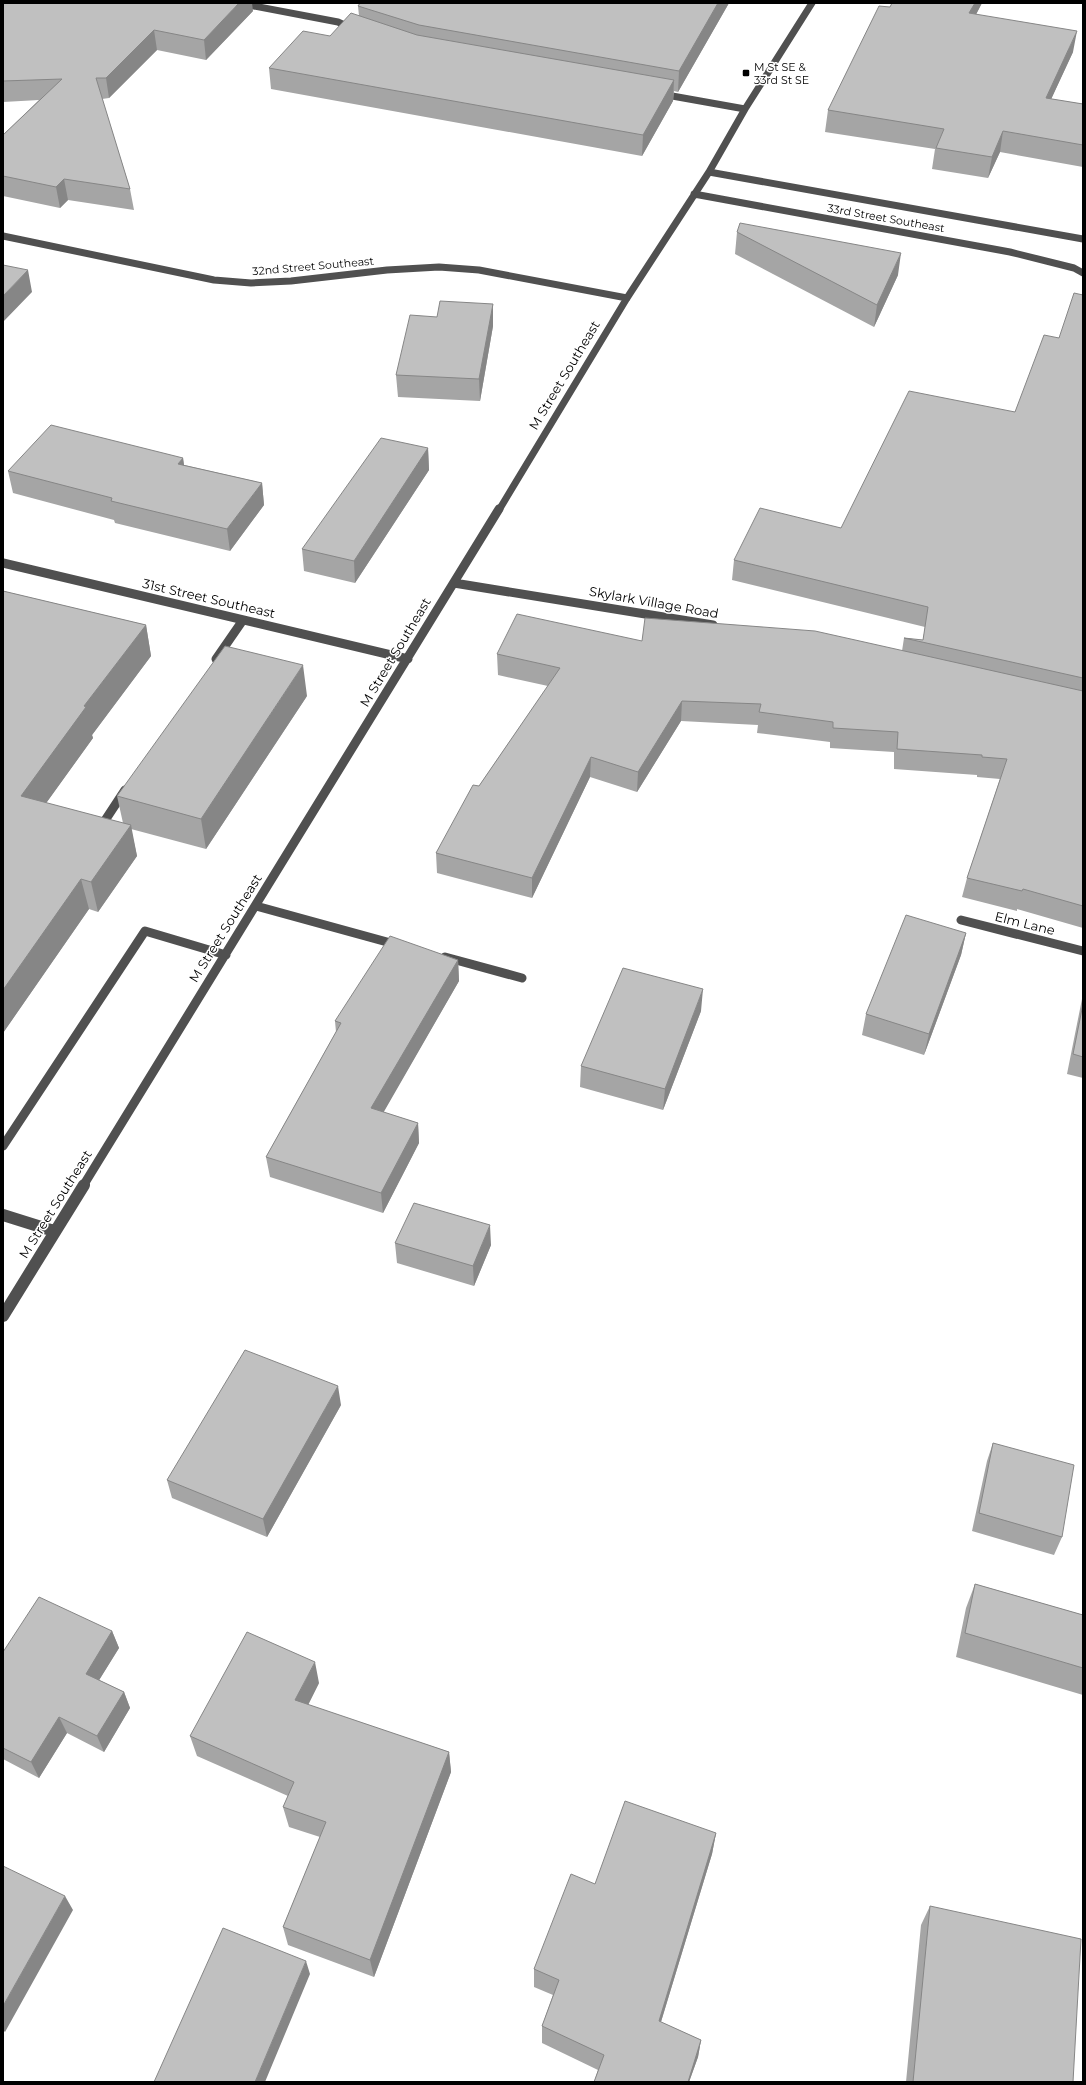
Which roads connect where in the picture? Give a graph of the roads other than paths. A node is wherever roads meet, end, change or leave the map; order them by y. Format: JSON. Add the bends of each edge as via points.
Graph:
{"nodes":[{"id":1,"x":238,"y":3,"type":"edge"},
{"id":2,"x":812,"y":3,"type":"edge"},
{"id":3,"x":362,"y":32,"type":"edge"},
{"id":4,"x":652,"y":92,"type":"edge"},
{"id":5,"x":745,"y":109,"type":"junction"},
{"id":6,"x":708,"y":172,"type":"junction"},
{"id":7,"x":694,"y":194,"type":"junction"},
{"id":8,"x":3,"y":236,"type":"edge"},
{"id":9,"x":1083,"y":239,"type":"edge"},
{"id":10,"x":1083,"y":273,"type":"edge"},
{"id":11,"x":627,"y":298,"type":"junction"},
{"id":12,"x":3,"y":563,"type":"edge"},
{"id":13,"x":454,"y":583,"type":"junction"},
{"id":14,"x":243,"y":620,"type":"junction"},
{"id":15,"x":720,"y":627,"type":"edge"},
{"id":16,"x":408,"y":658,"type":"junction"},
{"id":17,"x":212,"y":664,"type":"edge"},
{"id":18,"x":132,"y":780,"type":"edge"},
{"id":19,"x":102,"y":825,"type":"edge"},
{"id":20,"x":256,"y":906,"type":"junction"},
{"id":21,"x":961,"y":920,"type":"dead end"},
{"id":22,"x":409,"y":947,"type":"edge"},
{"id":23,"x":1083,"y":951,"type":"edge"},
{"id":24,"x":226,"y":955,"type":"junction"},
{"id":25,"x":439,"y":956,"type":"edge"},
{"id":26,"x":522,"y":978,"type":"dead end"},
{"id":27,"x":3,"y":1146,"type":"edge"},
{"id":28,"x":3,"y":1215,"type":"edge"},
{"id":29,"x":54,"y":1231,"type":"junction"},
{"id":30,"x":3,"y":1316,"type":"edge"}],
"edges":[{"from":1,"to":3,"type":"street","via":[[338,22]]},
{"from":2,"to":5,"type":"street","name":"M Street Southeast"},
{"from":4,"to":5,"type":"street"},
{"from":5,"to":6,"type":"street","name":"M Street Southeast"},
{"from":6,"to":7,"type":"street","name":"M Street Southeast"},
{"from":6,"to":9,"type":"street","name":"33rd Street Southeast"},
{"from":7,"to":10,"type":"street","name":"33rd Street Southeast","via":[[1010,252],[1074,268]]},
{"from":7,"to":11,"type":"street","name":"M Street Southeast"},
{"from":8,"to":11,"type":"street","name":"32nd Street Southeast","via":[[214,280],[251,283],[291,281],[386,270],[439,267],[479,270]]},
{"from":11,"to":13,"type":"street","name":"M Street Southeast"},
{"from":12,"to":14,"type":"street","name":"31st Street Southeast"},
{"from":13,"to":15,"type":"street","name":"Skylark Village Road"},
{"from":13,"to":16,"type":"street","name":"M Street Southeast"},
{"from":14,"to":16,"type":"street","name":"31st Street Southeast"},
{"from":14,"to":17,"type":"street"},
{"from":16,"to":20,"type":"street","name":"M Street Southeast"},
{"from":18,"to":19,"type":"street"},
{"from":20,"to":22,"type":"street"},
{"from":20,"to":24,"type":"street","name":"M Street Southeast"},
{"from":21,"to":23,"type":"street","name":"Elm Lane"},
{"from":24,"to":27,"type":"street","via":[[145,931]]},
{"from":24,"to":29,"type":"street","name":"M Street Southeast"},
{"from":25,"to":26,"type":"street"},
{"from":28,"to":29,"type":"street"},
{"from":29,"to":30,"type":"street","name":"M Street Southeast"}]}
